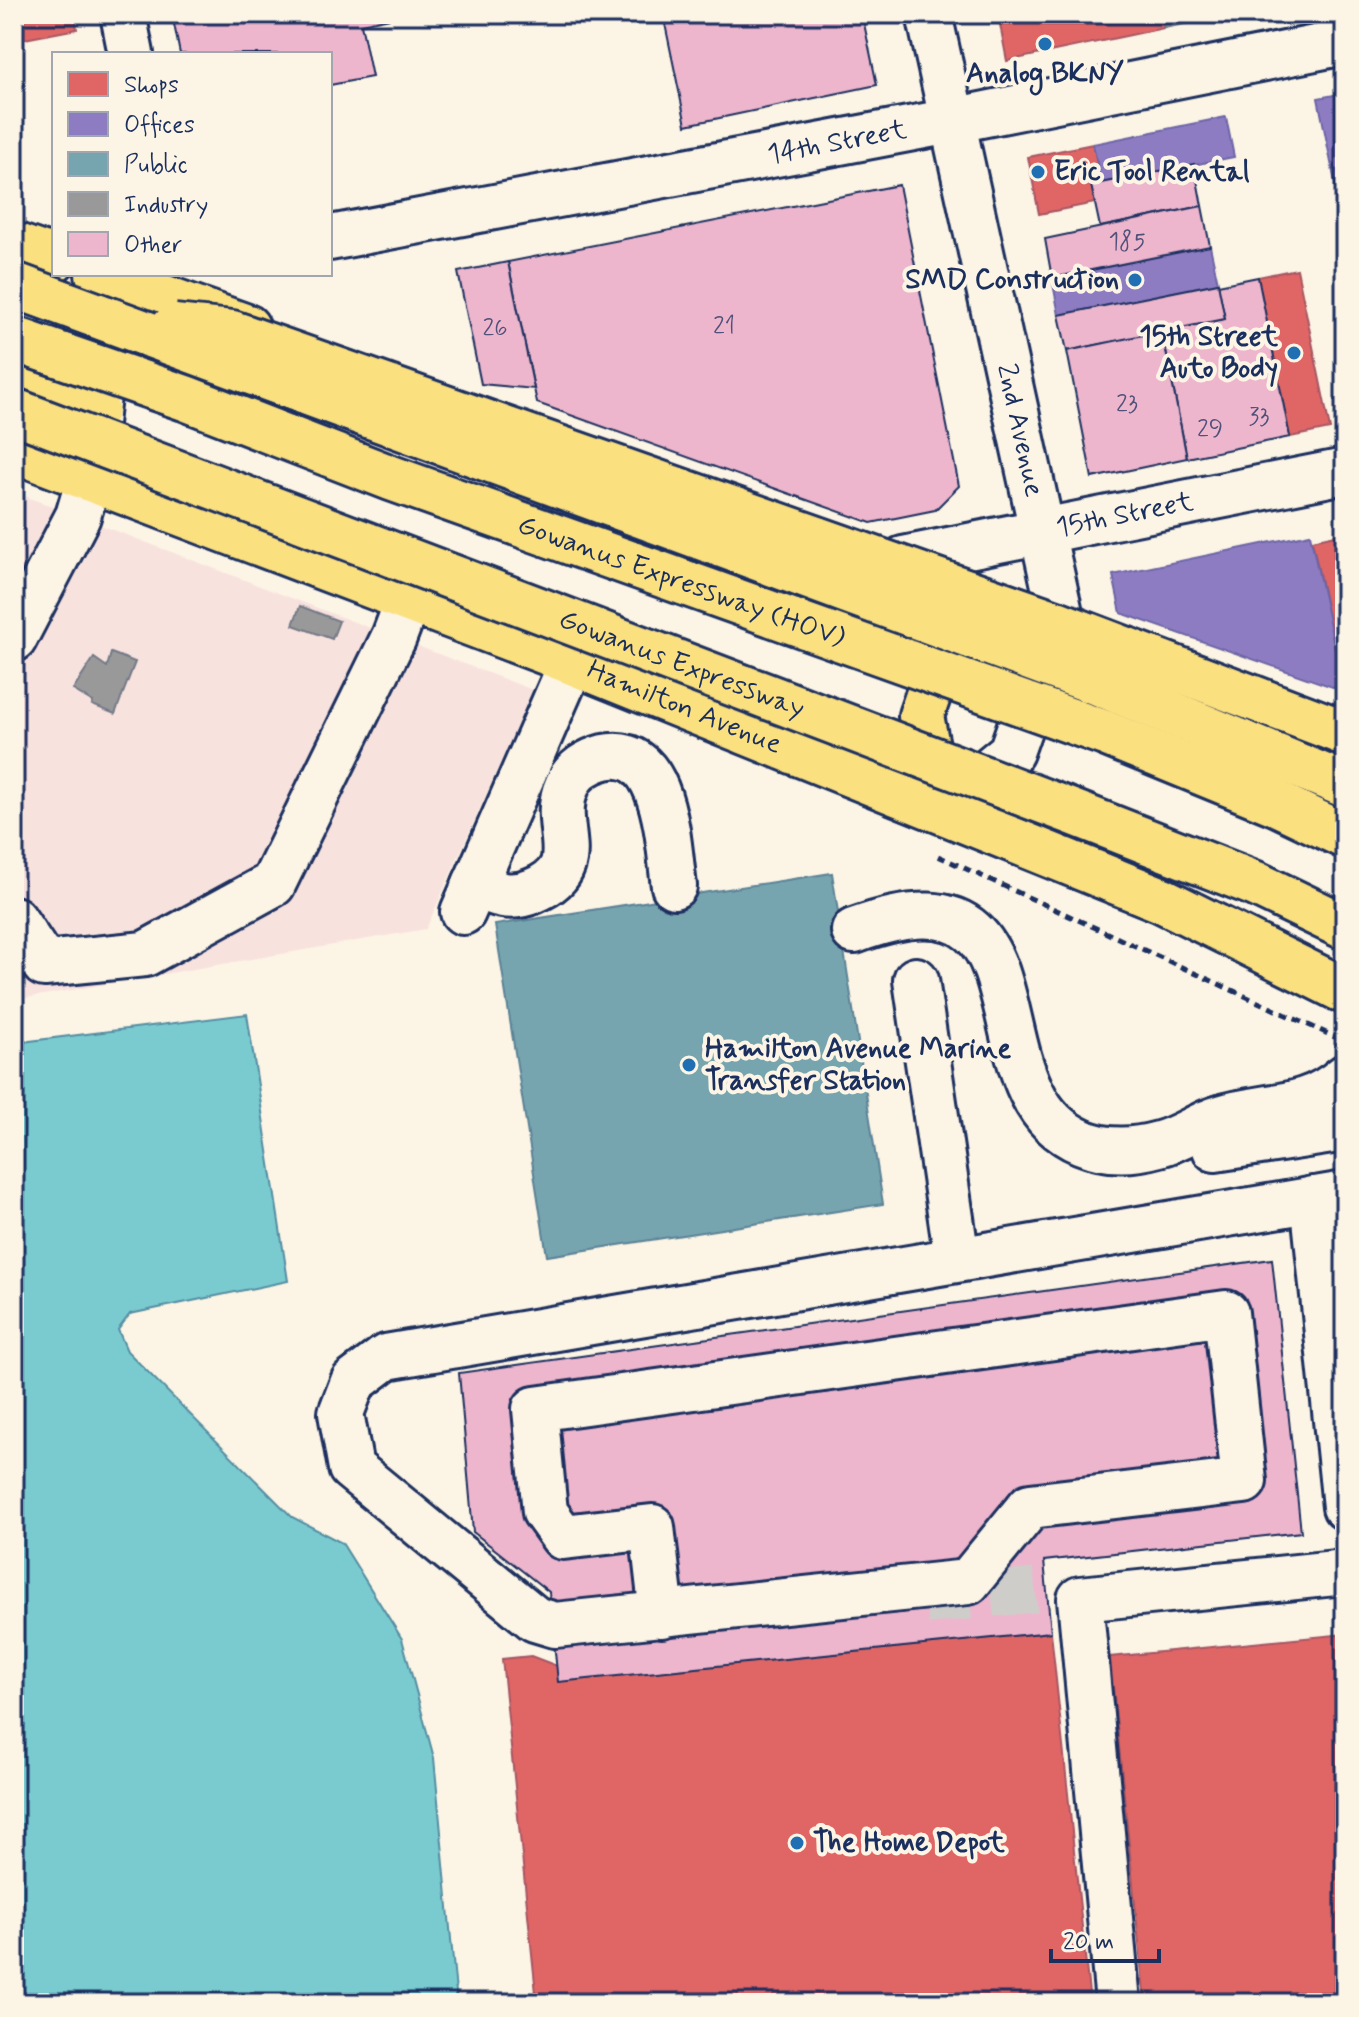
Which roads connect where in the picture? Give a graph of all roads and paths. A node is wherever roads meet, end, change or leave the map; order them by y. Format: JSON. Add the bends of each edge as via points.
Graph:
{"nodes":[{"id":1,"x":123,"y":14,"type":"edge"},
{"id":2,"x":929,"y":14,"type":"edge"},
{"id":3,"x":1345,"y":42,"type":"edge"},
{"id":4,"x":131,"y":52,"type":"edge"},
{"id":5,"x":951,"y":121,"type":"junction"},
{"id":6,"x":332,"y":238,"type":"edge"},
{"id":7,"x":14,"y":245,"type":"edge"},
{"id":8,"x":52,"y":258,"type":"edge"},
{"id":9,"x":115,"y":276,"type":"edge"},
{"id":10,"x":118,"y":276,"type":"edge"},
{"id":11,"x":14,"y":285,"type":"edge"},
{"id":12,"x":114,"y":322,"type":"junction"},
{"id":13,"x":14,"y":339,"type":"edge"},
{"id":14,"x":14,"y":379,"type":"edge"},
{"id":15,"x":96,"y":409,"type":"junction"},
{"id":16,"x":14,"y":411,"type":"edge"},
{"id":17,"x":14,"y":450,"type":"edge"},
{"id":18,"x":1345,"y":471,"type":"edge"},
{"id":19,"x":89,"y":479,"type":"junction"},
{"id":20,"x":1040,"y":533,"type":"junction"},
{"id":21,"x":903,"y":559,"type":"junction"},
{"id":22,"x":987,"y":590,"type":"junction"},
{"id":23,"x":408,"y":600,"type":"junction"},
{"id":24,"x":1060,"y":613,"type":"junction"},
{"id":25,"x":14,"y":639,"type":"edge"},
{"id":26,"x":572,"y":662,"type":"junction"},
{"id":27,"x":1345,"y":721,"type":"edge"},
{"id":28,"x":1345,"y":733,"type":"edge"},
{"id":29,"x":1345,"y":785,"type":"edge"},
{"id":30,"x":940,"y":811,"type":"junction"},
{"id":31,"x":1345,"y":836,"type":"edge"},
{"id":32,"x":674,"y":886,"type":"dead end"},
{"id":33,"x":14,"y":919,"type":"edge"},
{"id":34,"x":1345,"y":927,"type":"edge"},
{"id":35,"x":854,"y":931,"type":"dead end"},
{"id":36,"x":916,"y":980,"type":"dead end"},
{"id":37,"x":1335,"y":1002,"type":"edge"},
{"id":38,"x":1345,"y":1041,"type":"edge"},
{"id":39,"x":1345,"y":1077,"type":"edge"},
{"id":40,"x":1345,"y":1129,"type":"edge"},
{"id":41,"x":1161,"y":1144,"type":"junction"},
{"id":42,"x":1329,"y":1196,"type":"edge"},
{"id":43,"x":957,"y":1259,"type":"junction"},
{"id":44,"x":1345,"y":1507,"type":"edge"},
{"id":45,"x":1345,"y":1572,"type":"edge"},
{"id":46,"x":662,"y":1615,"type":"junction"},
{"id":47,"x":1118,"y":2003,"type":"edge"}],
"edges":[{"from":1,"to":4,"type":"street"},
{"from":2,"to":5,"type":"street","name":"2nd Avenue"},
{"from":3,"to":5,"type":"street","name":"14th Street"},
{"from":5,"to":6,"type":"street","name":"14th Street"},
{"from":5,"to":20,"type":"street","name":"2nd Avenue"},
{"from":7,"to":8,"type":"main road"},
{"from":9,"to":15,"type":"street"},
{"from":10,"to":21,"type":"main road"},
{"from":11,"to":12,"type":"main road","bridge":true},
{"from":12,"to":28,"type":"main road","bridge":true,"via":[[232,333],[1059,624]]},
{"from":12,"to":29,"type":"main road","bridge":true,"via":[[1098,683]]},
{"from":13,"to":31,"type":"main road","name":"Gowanus Expressway (HOV)","bridge":true,"via":[[1091,728]]},
{"from":14,"to":15,"type":"main road"},
{"from":15,"to":19,"type":"street"},
{"from":16,"to":34,"type":"main road","name":"Gowanus Expressway","bridge":true,"via":[[1072,812],[1256,884]]},
{"from":17,"to":19,"type":"main road","name":"Hamilton Avenue"},
{"from":18,"to":20,"type":"street","name":"15th Street"},
{"from":19,"to":23,"type":"main road","name":"Hamilton Avenue"},
{"from":19,"to":25,"type":"street","via":[[78,516]]},
{"from":20,"to":21,"type":"street","name":"15th Street"},
{"from":20,"to":24,"type":"street","name":"2nd Avenue"},
{"from":21,"to":22,"type":"main road"},
{"from":22,"to":24,"type":"main road"},
{"from":22,"to":30,"type":"main road","via":[[949,635],[921,716]]},
{"from":23,"to":26,"type":"main road","name":"Hamilton Avenue"},
{"from":23,"to":33,"type":"street","via":[[273,884],[145,954],[44,964]]},
{"from":24,"to":27,"type":"main road"},
{"from":24,"to":30,"type":"street","via":[[1011,752]]},
{"from":26,"to":30,"type":"main road","name":"Hamilton Avenue"},
{"from":26,"to":32,"type":"street","via":[[469,898],[527,893],[554,879],[567,852],[561,816],[567,784],[584,765],[612,756],[638,764],[656,785]]},
{"from":30,"to":37,"type":"main road","name":"Hamilton Avenue","via":[[1162,900]]},
{"from":35,"to":41,"type":"street","via":[[900,916],[924,915],[967,928],[993,960],[1022,1072],[1045,1115],[1068,1136],[1095,1147],[1126,1150]]},
{"from":36,"to":43,"type":"street"},
{"from":37,"to":38,"type":"path"},
{"from":39,"to":41,"type":"street","via":[[1305,1103],[1213,1121]]},
{"from":40,"to":41,"type":"street","via":[[1217,1149]]},
{"from":42,"to":43,"type":"street"},
{"from":42,"to":44,"type":"street"},
{"from":43,"to":46,"type":"street","via":[[386,1357],[353,1382],[341,1413],[351,1468],[535,1619],[555,1625]]},
{"from":45,"to":47,"type":"street","via":[[1063,1594]]},
{"from":46,"to":46,"type":"street","via":[[968,1582],[1030,1506],[1244,1481],[1226,1313],[535,1409],[545,1512],[563,1537],[652,1527]]}]}
